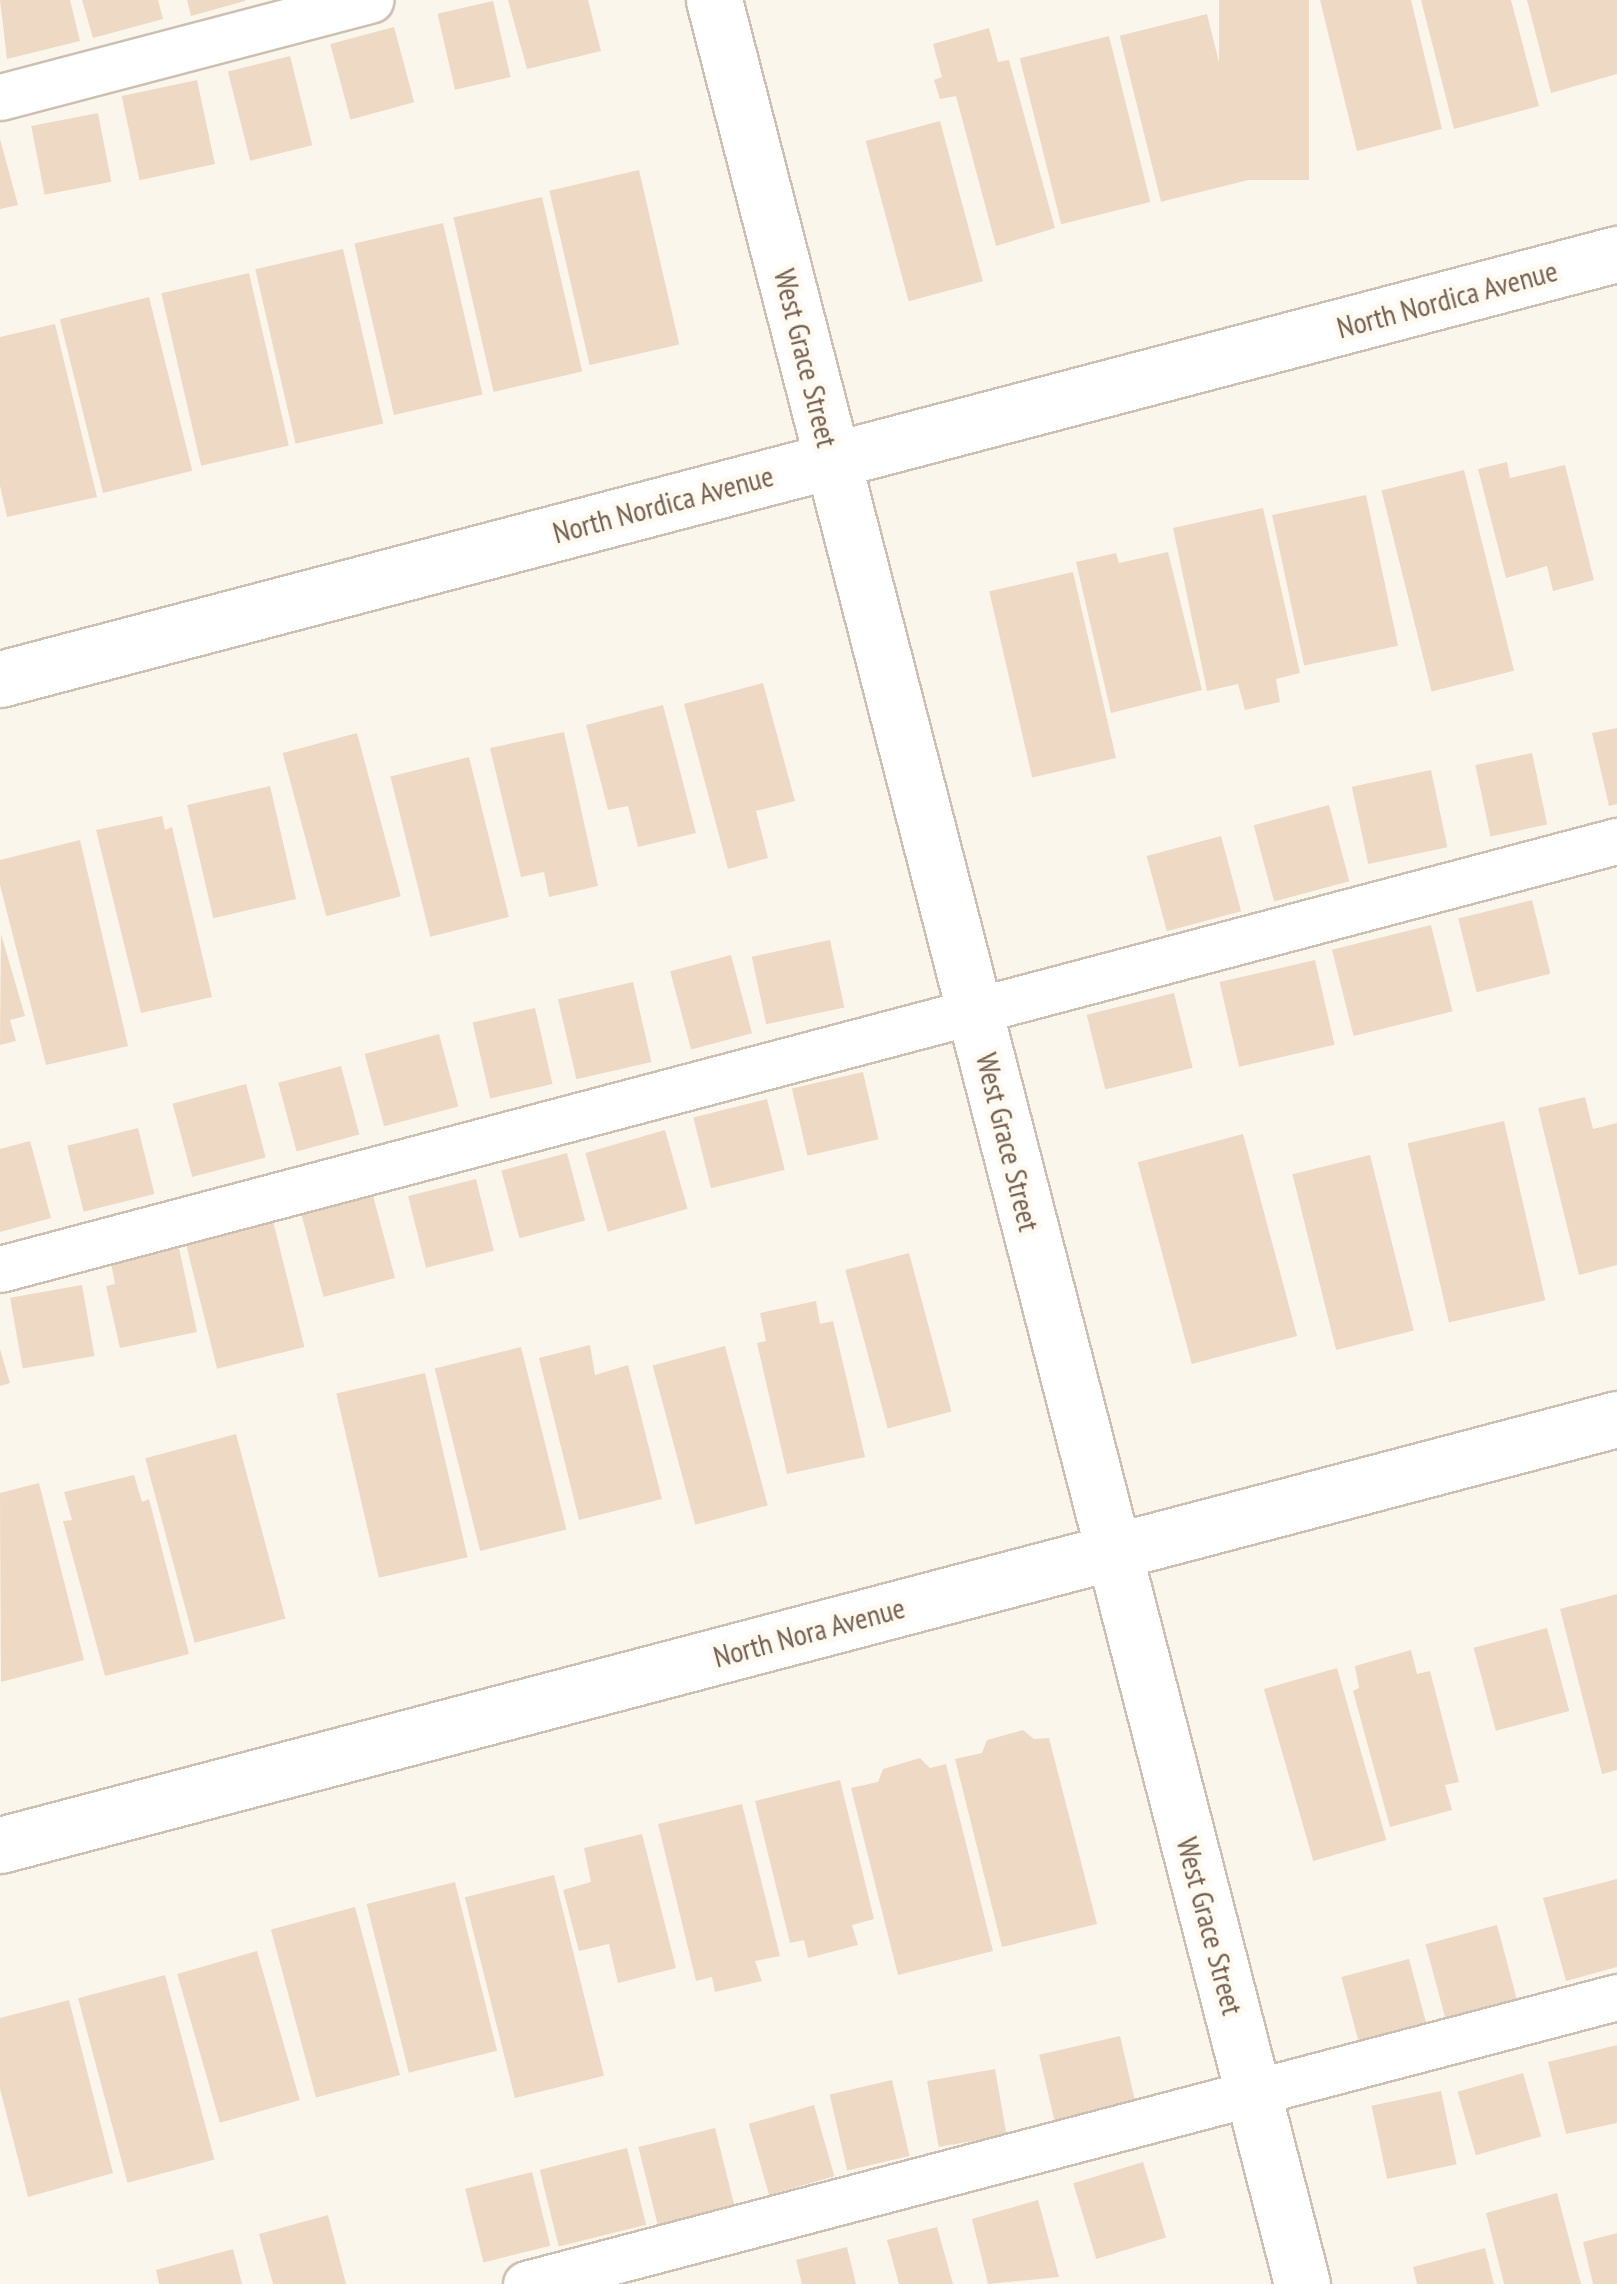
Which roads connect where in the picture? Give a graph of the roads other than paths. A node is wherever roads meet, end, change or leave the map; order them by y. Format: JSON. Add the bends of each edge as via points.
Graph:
{"nodes":[{"id":1,"x":370,"y":0,"type":"edge"},
{"id":2,"x":714,"y":0,"type":"edge"},
{"id":3,"x":0,"y":97,"type":"edge"},
{"id":4,"x":1617,"y":254,"type":"edge"},
{"id":5,"x":832,"y":460,"type":"junction"},
{"id":6,"x":0,"y":678,"type":"edge"},
{"id":7,"x":1617,"y":841,"type":"edge"},
{"id":8,"x":974,"y":1011,"type":"junction"},
{"id":9,"x":0,"y":1270,"type":"edge"},
{"id":10,"x":1617,"y":1419,"type":"edge"},
{"id":11,"x":1113,"y":1552,"type":"junction"},
{"id":12,"x":0,"y":1845,"type":"edge"},
{"id":13,"x":1617,"y":1997,"type":"edge"},
{"id":14,"x":1253,"y":2092,"type":"junction"},
{"id":15,"x":526,"y":2284,"type":"edge"},
{"id":16,"x":1302,"y":2284,"type":"edge"}],
"edges":[{"from":1,"to":3,"type":"lane"},
{"from":2,"to":5,"type":"street","name":"West Grace Street"},
{"from":4,"to":5,"type":"street","name":"North Nordica Avenue"},
{"from":5,"to":6,"type":"street","name":"North Nordica Avenue"},
{"from":5,"to":8,"type":"street","name":"West Grace Street"},
{"from":7,"to":8,"type":"lane"},
{"from":8,"to":9,"type":"lane"},
{"from":8,"to":11,"type":"street","name":"West Grace Street"},
{"from":10,"to":11,"type":"street","name":"North Nora Avenue"},
{"from":11,"to":12,"type":"street","name":"North Nora Avenue"},
{"from":11,"to":14,"type":"street","name":"West Grace Street"},
{"from":13,"to":14,"type":"lane"},
{"from":14,"to":15,"type":"lane"},
{"from":14,"to":16,"type":"street","name":"West Grace Street"}]}
